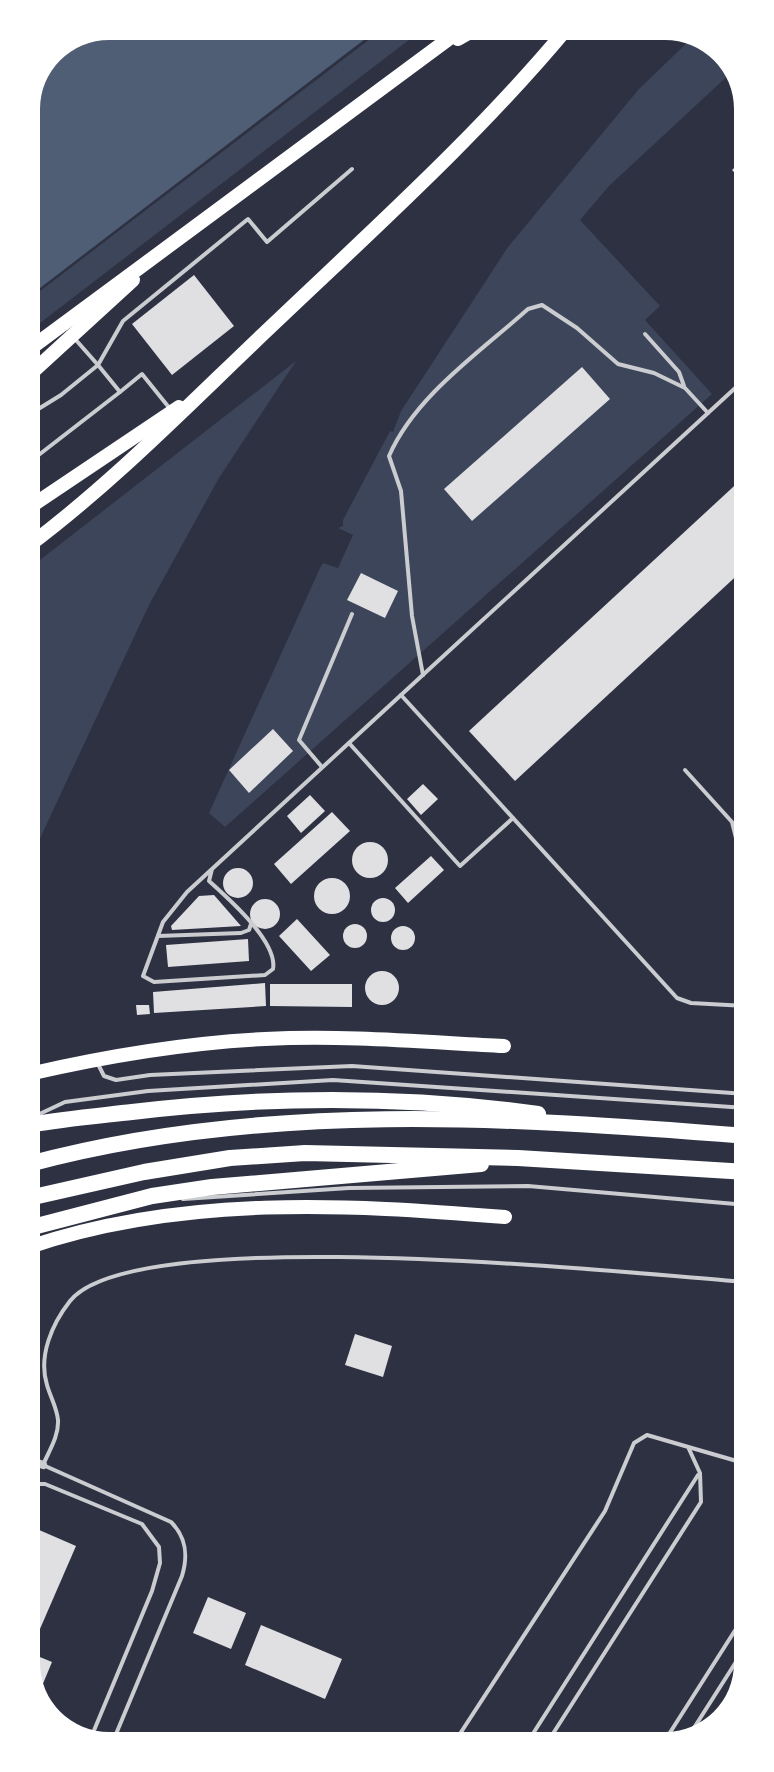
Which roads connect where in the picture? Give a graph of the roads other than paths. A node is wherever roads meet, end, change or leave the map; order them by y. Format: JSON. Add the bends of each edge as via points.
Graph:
{"nodes":[{"id":1,"x":446,"y":40,"type":"edge"},
{"id":2,"x":457,"y":40,"type":"edge"},
{"id":3,"x":546,"y":40,"type":"edge"},
{"id":4,"x":557,"y":40,"type":"edge"},
{"id":5,"x":396,"y":76,"type":"junction"},
{"id":6,"x":527,"y":76,"type":"junction"},
{"id":7,"x":352,"y":169,"type":"dead end"},
{"id":8,"x":213,"y":210,"type":"junction"},
{"id":9,"x":645,"y":334,"type":"dead end"},
{"id":10,"x":72,"y":335,"type":"junction"},
{"id":11,"x":40,"y":341,"type":"edge"},
{"id":12,"x":40,"y":365,"type":"edge"},
{"id":13,"x":98,"y":365,"type":"junction"},
{"id":14,"x":206,"y":388,"type":"junction"},
{"id":15,"x":685,"y":388,"type":"junction"},
{"id":16,"x":734,"y":389,"type":"edge"},
{"id":17,"x":120,"y":392,"type":"junction"},
{"id":18,"x":40,"y":407,"type":"edge"},
{"id":19,"x":172,"y":412,"type":"junction"},
{"id":20,"x":708,"y":413,"type":"junction"},
{"id":21,"x":40,"y":454,"type":"edge"},
{"id":22,"x":40,"y":500,"type":"edge"},
{"id":23,"x":40,"y":536,"type":"edge"},
{"id":24,"x":352,"y":614,"type":"dead end"},
{"id":25,"x":423,"y":675,"type":"junction"},
{"id":26,"x":401,"y":695,"type":"junction"},
{"id":27,"x":349,"y":743,"type":"junction"},
{"id":28,"x":322,"y":767,"type":"junction"},
{"id":29,"x":685,"y":770,"type":"dead end"},
{"id":30,"x":514,"y":817,"type":"junction"},
{"id":31,"x":734,"y":830,"type":"edge"},
{"id":32,"x":212,"y":869,"type":"junction"},
{"id":33,"x":251,"y":924,"type":"junction"},
{"id":34,"x":158,"y":936,"type":"junction"},
{"id":35,"x":734,"y":1005,"type":"edge"},
{"id":36,"x":504,"y":1046,"type":"dead end"},
{"id":37,"x":96,"y":1058,"type":"junction"},
{"id":38,"x":40,"y":1071,"type":"edge"},
{"id":39,"x":734,"y":1093,"type":"edge"},
{"id":40,"x":734,"y":1107,"type":"edge"},
{"id":41,"x":40,"y":1114,"type":"edge"},
{"id":42,"x":40,"y":1124,"type":"edge"},
{"id":43,"x":627,"y":1126,"type":"junction"},
{"id":44,"x":734,"y":1135,"type":"edge"},
{"id":45,"x":518,"y":1158,"type":"junction"},
{"id":46,"x":40,"y":1162,"type":"edge"},
{"id":47,"x":734,"y":1171,"type":"edge"},
{"id":48,"x":40,"y":1195,"type":"edge"},
{"id":49,"x":152,"y":1196,"type":"junction"},
{"id":50,"x":734,"y":1204,"type":"edge"},
{"id":51,"x":505,"y":1217,"type":"dead end"},
{"id":52,"x":40,"y":1225,"type":"edge"},
{"id":53,"x":40,"y":1244,"type":"edge"},
{"id":54,"x":734,"y":1281,"type":"edge"},
{"id":55,"x":688,"y":1447,"type":"junction"},
{"id":56,"x":734,"y":1460,"type":"edge"},
{"id":57,"x":40,"y":1464,"type":"edge"},
{"id":58,"x":43,"y":1465,"type":"junction"},
{"id":59,"x":700,"y":1473,"type":"junction"},
{"id":60,"x":40,"y":1484,"type":"edge"},
{"id":61,"x":734,"y":1632,"type":"edge"},
{"id":62,"x":734,"y":1665,"type":"edge"},
{"id":63,"x":696,"y":1724,"type":"edge"},
{"id":64,"x":94,"y":1730,"type":"edge"},
{"id":65,"x":671,"y":1731,"type":"edge"},
{"id":66,"x":117,"y":1732,"type":"edge"},
{"id":67,"x":461,"y":1732,"type":"edge"},
{"id":68,"x":534,"y":1732,"type":"edge"},
{"id":69,"x":554,"y":1732,"type":"edge"}],
"edges":[{"from":1,"to":5,"type":"main road"},
{"from":2,"to":5,"type":"main road"},
{"from":3,"to":6,"type":"main road"},
{"from":4,"to":6,"type":"main road"},
{"from":5,"to":8,"type":"main road"},
{"from":6,"to":14,"type":"main road","via":[[467,140]]},
{"from":7,"to":13,"type":"lane","via":[[267,242],[248,219],[123,321]]},
{"from":8,"to":10,"type":"main road"},
{"from":8,"to":11,"type":"main road"},
{"from":9,"to":15,"type":"lane","via":[[679,372]]},
{"from":10,"to":12,"type":"main road"},
{"from":10,"to":13,"type":"lane"},
{"from":13,"to":17,"type":"lane"},
{"from":13,"to":18,"type":"lane"},
{"from":14,"to":19,"type":"main road"},
{"from":14,"to":23,"type":"main road","via":[[160,437]]},
{"from":15,"to":20,"type":"lane"},
{"from":15,"to":25,"type":"lane","via":[[618,364],[577,328],[535,306],[408,421],[389,462],[401,491]]},
{"from":16,"to":20,"type":"lane"},
{"from":17,"to":19,"type":"lane","via":[[142,374]]},
{"from":17,"to":21,"type":"lane"},
{"from":19,"to":22,"type":"main road"},
{"from":20,"to":25,"type":"lane"},
{"from":24,"to":28,"type":"lane","via":[[299,740]]},
{"from":25,"to":26,"type":"lane"},
{"from":26,"to":27,"type":"lane"},
{"from":26,"to":30,"type":"lane"},
{"from":27,"to":28,"type":"lane"},
{"from":27,"to":30,"type":"lane","via":[[460,866]]},
{"from":28,"to":32,"type":"lane"},
{"from":29,"to":31,"type":"lane"},
{"from":30,"to":35,"type":"lane","via":[[677,998]]},
{"from":32,"to":33,"type":"lane","via":[[209,881]]},
{"from":32,"to":34,"type":"lane","via":[[187,892]]},
{"from":33,"to":34,"type":"lane","via":[[241,933]]},
{"from":33,"to":34,"type":"lane","via":[[273,953],[273,969],[265,975],[154,982],[143,976]]},
{"from":36,"to":37,"type":"main road","via":[[264,1039]]},
{"from":37,"to":38,"type":"main road"},
{"from":37,"to":39,"type":"lane","via":[[104,1076],[116,1080],[352,1066]]},
{"from":40,"to":41,"type":"lane","via":[[333,1080],[148,1091],[65,1102]]},
{"from":42,"to":43,"type":"highway","via":[[225,1101],[315,1098],[459,1103]]},
{"from":43,"to":44,"type":"highway"},
{"from":43,"to":46,"type":"highway","via":[[417,1120],[258,1125]]},
{"from":45,"to":47,"type":"highway"},
{"from":45,"to":48,"type":"highway","via":[[305,1153],[244,1157]]},
{"from":45,"to":49,"type":"highway","via":[[446,1170],[301,1177]]},
{"from":49,"to":50,"type":"lane","via":[[189,1200],[349,1188],[528,1186]]},
{"from":49,"to":52,"type":"highway"},
{"from":51,"to":53,"type":"main road","via":[[285,1205],[143,1221]]},
{"from":54,"to":58,"type":"lane","via":[[317,1255],[182,1264],[104,1277],[72,1299],[45,1351],[44,1376],[58,1421]]},
{"from":55,"to":56,"type":"lane"},
{"from":55,"to":59,"type":"lane"},
{"from":55,"to":67,"type":"lane","via":[[647,1435],[634,1443],[605,1511]]},
{"from":57,"to":58,"type":"street"},
{"from":58,"to":66,"type":"lane","via":[[171,1522],[183,1537],[182,1576]]},
{"from":59,"to":68,"type":"lane"},
{"from":59,"to":69,"type":"lane","via":[[701,1502]]},
{"from":60,"to":64,"type":"lane","via":[[142,1524],[159,1547],[152,1591]]},
{"from":61,"to":65,"type":"lane"},
{"from":62,"to":63,"type":"lane"}]}
